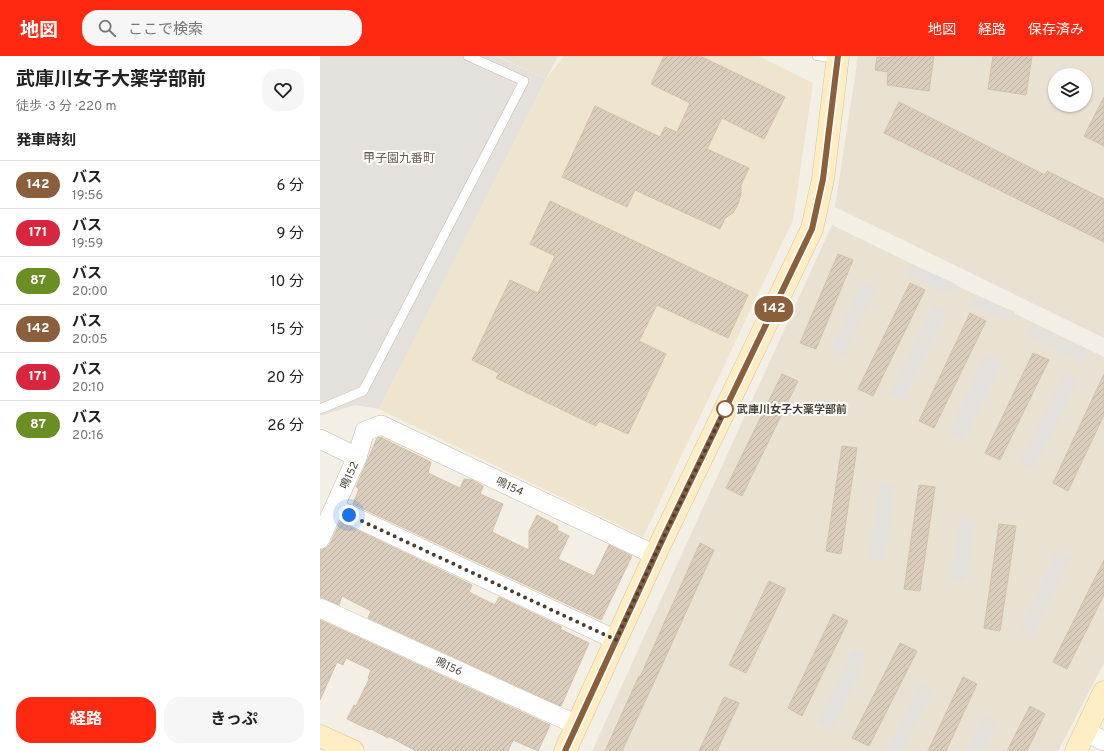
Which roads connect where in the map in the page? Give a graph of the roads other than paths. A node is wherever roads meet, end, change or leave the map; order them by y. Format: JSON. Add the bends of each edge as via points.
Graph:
{"nodes":[{"id":1,"x":468,"y":56,"type":"edge"},
{"id":2,"x":831,"y":56,"type":"edge"},
{"id":3,"x":320,"y":409,"type":"edge"},
{"id":4,"x":365,"y":431,"type":"joint"},
{"id":5,"x":320,"y":439,"type":"edge"},
{"id":6,"x":357,"y":457,"type":"junction"},
{"id":7,"x":335,"y":508,"type":"junction"},
{"id":8,"x":320,"y":539,"type":"edge"},
{"id":9,"x":655,"y":555,"type":"junction"},
{"id":10,"x":320,"y":608,"type":"edge"},
{"id":11,"x":616,"y":640,"type":"junction"},
{"id":12,"x":1104,"y":692,"type":"edge"},
{"id":13,"x":577,"y":725,"type":"junction"},
{"id":14,"x":320,"y":736,"type":"edge"},
{"id":15,"x":1094,"y":736,"type":"edge"},
{"id":16,"x":352,"y":751,"type":"edge"},
{"id":17,"x":565,"y":751,"type":"edge"},
{"id":18,"x":1076,"y":751,"type":"edge"}],
"edges":[{"from":1,"to":3,"type":"lane","via":[[524,81],[363,391]]},
{"from":2,"to":9,"type":"street","via":[[823,179],[812,229]]},
{"from":4,"to":6,"type":"street","name":"鳴152"},
{"from":4,"to":9,"type":"street","name":"鳴154","via":[[381,425]]},
{"from":5,"to":6,"type":"street"},
{"from":6,"to":7,"type":"street","name":"鳴152"},
{"from":7,"to":8,"type":"street","name":"鳴152"},
{"from":7,"to":11,"type":"street"},
{"from":9,"to":11,"type":"street"},
{"from":10,"to":13,"type":"street","name":"鳴156"},
{"from":11,"to":13,"type":"street"},
{"from":12,"to":15,"type":"street"},
{"from":13,"to":17,"type":"street"},
{"from":14,"to":16,"type":"street"},
{"from":15,"to":18,"type":"street"}]}
